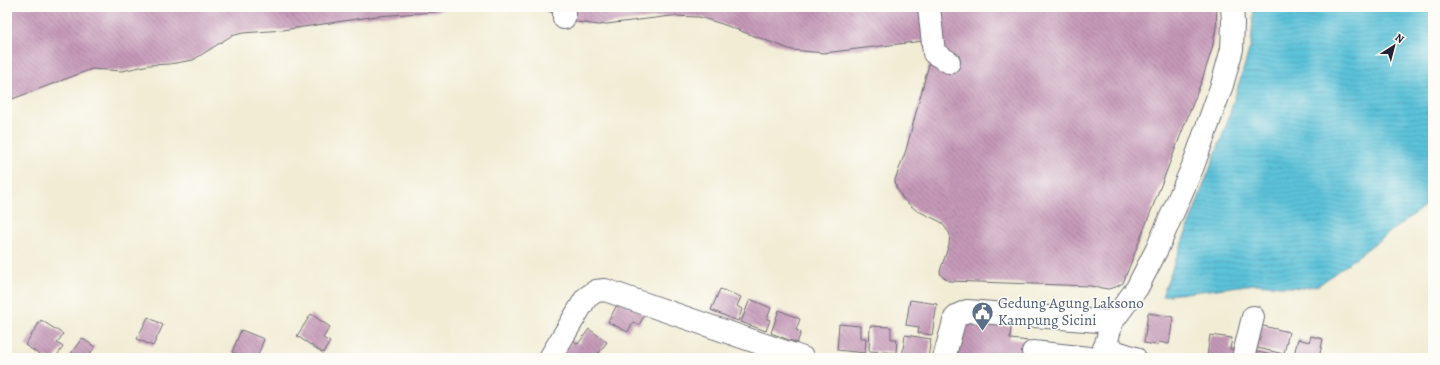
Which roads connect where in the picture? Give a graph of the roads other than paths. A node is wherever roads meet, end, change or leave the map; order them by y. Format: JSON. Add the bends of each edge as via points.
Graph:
{"nodes":[{"id":1,"x":915,"y":7,"type":"edge"},
{"id":2,"x":929,"y":7,"type":"edge"},
{"id":3,"x":1232,"y":7,"type":"edge"},
{"id":4,"x":921,"y":49,"type":"dead end"},
{"id":5,"x":949,"y":62,"type":"dead end"},
{"id":6,"x":1253,"y":317,"type":"dead end"},
{"id":7,"x":1112,"y":322,"type":"junction"},
{"id":8,"x":1033,"y":352,"type":"dead end"},
{"id":9,"x":1098,"y":355,"type":"edge"},
{"id":10,"x":550,"y":358,"type":"edge"},
{"id":11,"x":803,"y":358,"type":"edge"},
{"id":12,"x":944,"y":358,"type":"edge"},
{"id":13,"x":1135,"y":358,"type":"edge"},
{"id":14,"x":1243,"y":358,"type":"edge"}],
"edges":[{"from":1,"to":4,"type":"street"},
{"from":2,"to":5,"type":"street","via":[[934,53]]},
{"from":3,"to":7,"type":"street","via":[[1232,49],[1193,166],[1137,288]]},
{"from":6,"to":14,"type":"street"},
{"from":7,"to":9,"type":"street"},
{"from":7,"to":12,"type":"street","via":[[967,311],[955,318]]},
{"from":8,"to":9,"type":"street"},
{"from":9,"to":13,"type":"street"},
{"from":10,"to":11,"type":"street","via":[[586,298],[596,291],[605,290]]}]}
